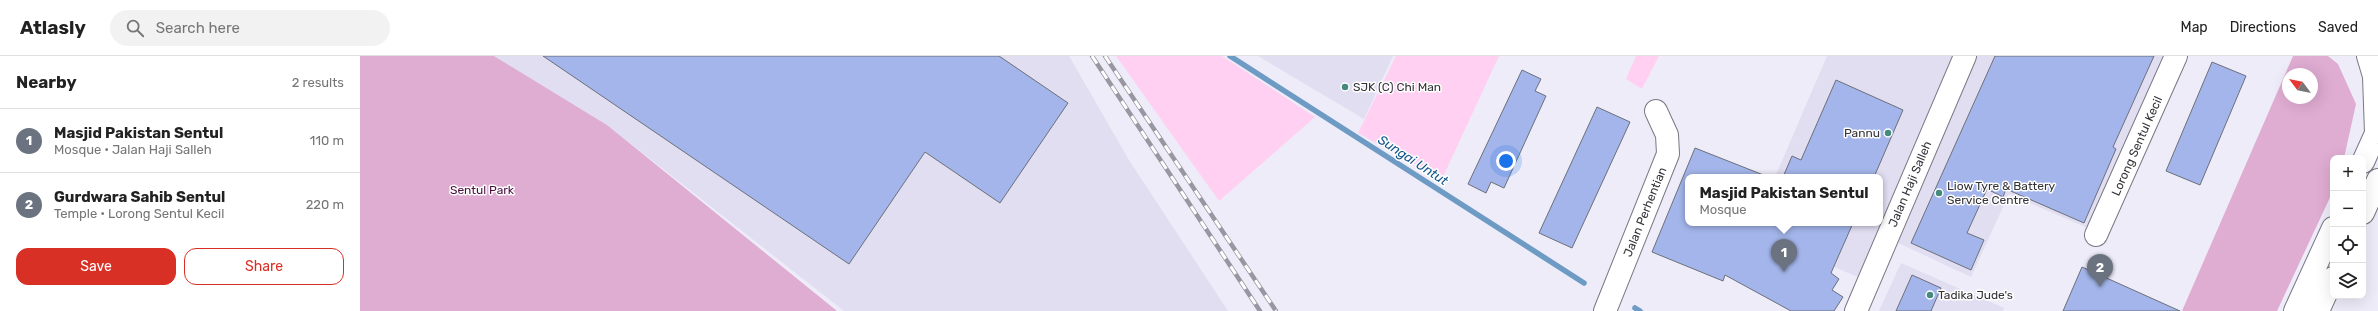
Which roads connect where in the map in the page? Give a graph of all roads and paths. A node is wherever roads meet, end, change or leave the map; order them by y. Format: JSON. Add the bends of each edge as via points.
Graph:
{"nodes":[{"id":1,"x":1965,"y":56,"type":"edge"},
{"id":2,"x":2176,"y":56,"type":"edge"},
{"id":3,"x":2368,"y":56,"type":"edge"},
{"id":4,"x":1656,"y":111,"type":"dead end"},
{"id":5,"x":2377,"y":131,"type":"edge"},
{"id":6,"x":2366,"y":155,"type":"edge"},
{"id":7,"x":2378,"y":180,"type":"edge"},
{"id":8,"x":2366,"y":206,"type":"edge"},
{"id":9,"x":2096,"y":235,"type":"dead end"},
{"id":10,"x":2330,"y":235,"type":"edge"},
{"id":11,"x":2330,"y":285,"type":"edge"},
{"id":12,"x":1605,"y":311,"type":"edge"},
{"id":13,"x":1856,"y":311,"type":"edge"},
{"id":14,"x":2295,"y":311,"type":"edge"},
{"id":15,"x":2318,"y":311,"type":"edge"}],
"edges":[{"from":1,"to":13,"type":"street","name":"Jalan Haji Salleh"},
{"from":2,"to":9,"type":"street","name":"Lorong Sentul Kecil"},
{"from":3,"to":5,"type":"street","via":[[2374,76]]},
{"from":4,"to":12,"type":"street","name":"Jalan Perhentian","via":[[1667,135],[1668,154]]},
{"from":5,"to":6,"type":"street"},
{"from":7,"to":8,"type":"street"},
{"from":10,"to":14,"type":"street"},
{"from":11,"to":15,"type":"street"}]}
